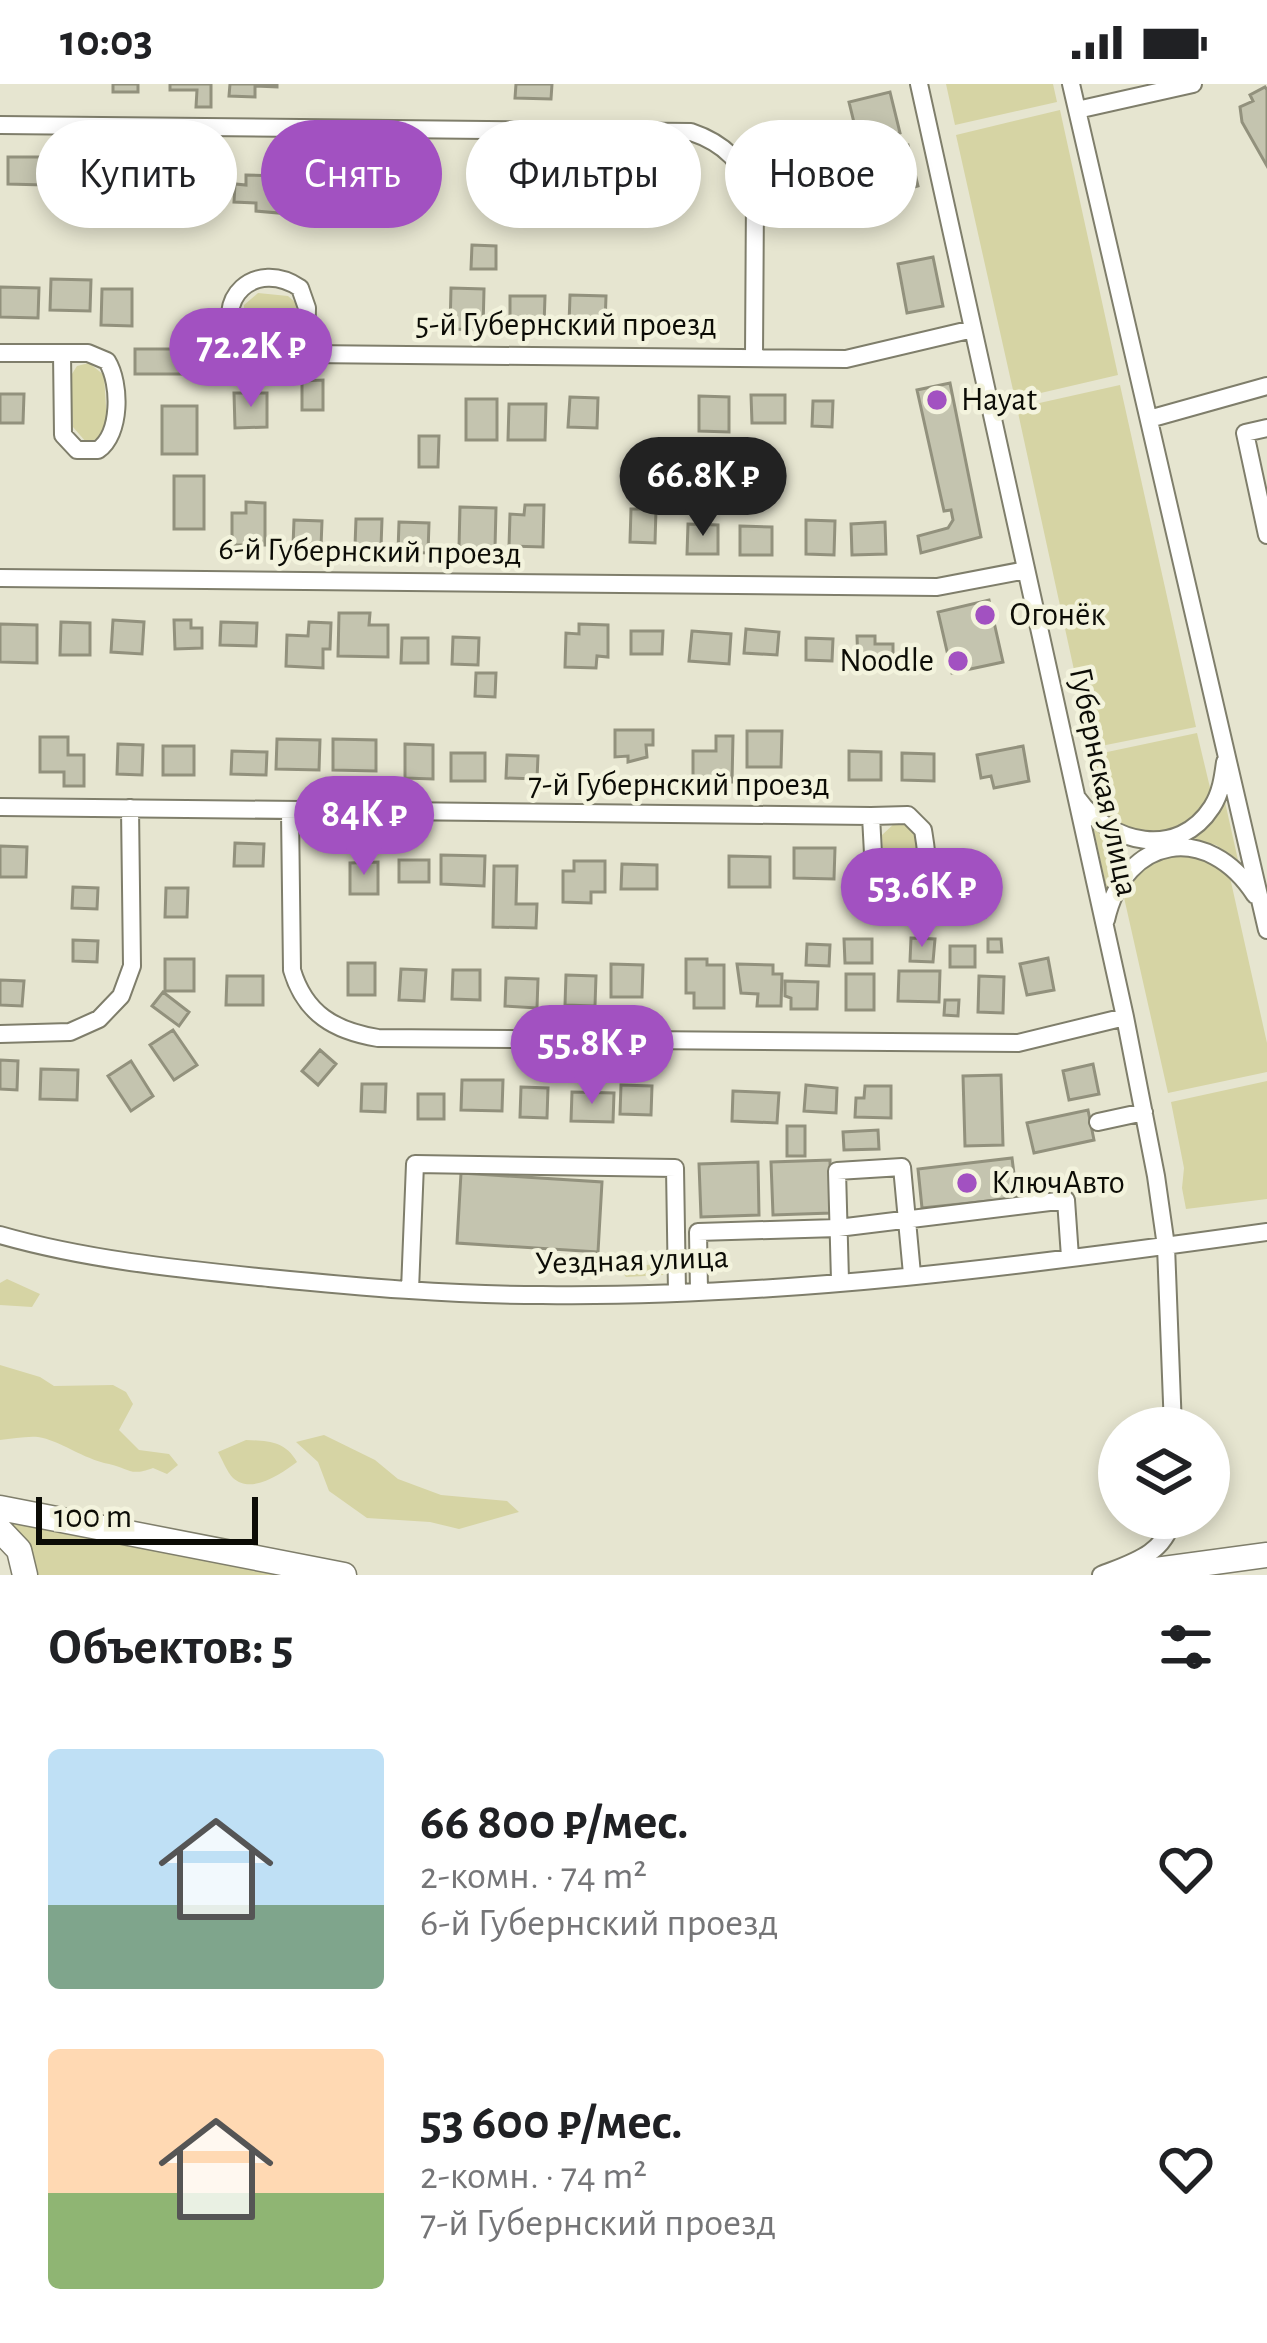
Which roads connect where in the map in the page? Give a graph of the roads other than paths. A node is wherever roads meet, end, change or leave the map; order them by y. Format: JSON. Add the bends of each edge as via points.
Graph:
{"nodes":[{"id":1,"x":919,"y":84,"type":"edge"},
{"id":2,"x":1071,"y":84,"type":"edge"},
{"id":3,"x":1193,"y":84,"type":"edge"},
{"id":4,"x":1077,"y":110,"type":"junction"},
{"id":5,"x":0,"y":125,"type":"edge"},
{"id":6,"x":973,"y":329,"type":"junction"},
{"id":7,"x":0,"y":352,"type":"edge"},
{"id":8,"x":62,"y":353,"type":"junction"},
{"id":9,"x":306,"y":354,"type":"junction"},
{"id":10,"x":754,"y":356,"type":"junction"},
{"id":11,"x":1267,"y":386,"type":"edge"},
{"id":12,"x":1149,"y":418,"type":"junction"},
{"id":13,"x":1267,"y":428,"type":"edge"},
{"id":14,"x":1267,"y":536,"type":"edge"},
{"id":15,"x":1026,"y":570,"type":"junction"},
{"id":16,"x":0,"y":578,"type":"edge"},
{"id":17,"x":1227,"y":753,"type":"junction"},
{"id":18,"x":1074,"y":793,"type":"junction"},
{"id":19,"x":0,"y":808,"type":"edge"},
{"id":20,"x":130,"y":808,"type":"junction"},
{"id":21,"x":290,"y":812,"type":"junction"},
{"id":22,"x":872,"y":816,"type":"junction"},
{"id":23,"x":1260,"y":858,"type":"edge"},
{"id":24,"x":1262,"y":906,"type":"junction"},
{"id":25,"x":1104,"y":926,"type":"junction"},
{"id":26,"x":1267,"y":930,"type":"edge"},
{"id":27,"x":1125,"y":1017,"type":"junction"},
{"id":28,"x":0,"y":1034,"type":"edge"},
{"id":29,"x":1144,"y":1112,"type":"junction"},
{"id":30,"x":1098,"y":1123,"type":"dead end"},
{"id":31,"x":907,"y":1220,"type":"junction"},
{"id":32,"x":838,"y":1228,"type":"junction"},
{"id":33,"x":1267,"y":1232,"type":"edge"},
{"id":34,"x":0,"y":1235,"type":"edge"},
{"id":35,"x":1166,"y":1246,"type":"junction"},
{"id":36,"x":1070,"y":1257,"type":"junction"},
{"id":37,"x":912,"y":1274,"type":"junction"},
{"id":38,"x":840,"y":1280,"type":"junction"},
{"id":39,"x":410,"y":1290,"type":"junction"},
{"id":40,"x":699,"y":1291,"type":"junction"},
{"id":41,"x":677,"y":1292,"type":"junction"},
{"id":42,"x":1172,"y":1407,"type":"edge"},
{"id":43,"x":0,"y":1508,"type":"edge"},
{"id":44,"x":0,"y":1531,"type":"edge"},
{"id":45,"x":1164,"y":1539,"type":"edge"},
{"id":46,"x":1267,"y":1555,"type":"edge"},
{"id":47,"x":26,"y":1575,"type":"edge"},
{"id":48,"x":344,"y":1575,"type":"edge"},
{"id":49,"x":1101,"y":1575,"type":"edge"},
{"id":50,"x":1119,"y":1575,"type":"edge"}],
"edges":[{"from":1,"to":6,"type":"street","name":"Губернская улица"},
{"from":2,"to":4,"type":"street"},
{"from":3,"to":4,"type":"street"},
{"from":4,"to":12,"type":"street"},
{"from":5,"to":10,"type":"street","name":"5-й Губернский проезд","via":[[691,132],[732,155],[754,196]]},
{"from":6,"to":10,"type":"street","name":"5-й Губернский проезд","via":[[846,359]]},
{"from":6,"to":15,"type":"street","name":"Губернская улица"},
{"from":7,"to":8,"type":"street"},
{"from":8,"to":8,"type":"street","via":[[63,435],[77,450],[98,450],[112,436],[113,370],[98,355]]},
{"from":9,"to":9,"type":"street","name":"5-й Губернский проезд","via":[[300,288],[281,280],[239,287],[232,305],[239,345]]},
{"from":9,"to":10,"type":"street","name":"5-й Губернский проезд"},
{"from":11,"to":12,"type":"street"},
{"from":12,"to":17,"type":"street"},
{"from":13,"to":14,"type":"street","via":[[1245,433]]},
{"from":15,"to":16,"type":"street","name":"6-й Губернский проезд","via":[[937,586]]},
{"from":15,"to":18,"type":"street","name":"Губернская улица"},
{"from":17,"to":18,"type":"street","via":[[1212,808],[1172,836],[1126,838],[1090,815]]},
{"from":17,"to":23,"type":"street"},
{"from":18,"to":25,"type":"street","name":"Губернская улица"},
{"from":19,"to":20,"type":"street","name":"7-й Губернский проезд"},
{"from":20,"to":21,"type":"street","name":"7-й Губернский проезд"},
{"from":20,"to":28,"type":"street","via":[[132,966],[121,996],[70,1033]]},
{"from":21,"to":22,"type":"street","name":"7-й Губернский проезд"},
{"from":21,"to":27,"type":"street","via":[[292,970],[314,1012],[356,1035],[1018,1043]]},
{"from":22,"to":22,"type":"street","name":"7-й Губернский проезд","via":[[875,891],[889,906],[910,906],[926,882],[923,830],[908,815]]},
{"from":23,"to":24,"type":"street"},
{"from":24,"to":25,"type":"street","via":[[1228,862],[1173,846],[1126,871]]},
{"from":24,"to":26,"type":"street"},
{"from":25,"to":27,"type":"street","name":"Губернская улица"},
{"from":27,"to":29,"type":"street","name":"Губернская улица"},
{"from":29,"to":30,"type":"street"},
{"from":29,"to":35,"type":"street","name":"Губернская улица"},
{"from":31,"to":32,"type":"street"},
{"from":31,"to":32,"type":"street","via":[[902,1167],[836,1171]]},
{"from":31,"to":36,"type":"street","via":[[1066,1200]]},
{"from":31,"to":37,"type":"street"},
{"from":32,"to":38,"type":"street"},
{"from":32,"to":40,"type":"street","via":[[698,1232]]},
{"from":33,"to":35,"type":"street","name":"Уездная улица"},
{"from":34,"to":39,"type":"street","name":"Уездная улица","via":[[190,1270]]},
{"from":35,"to":36,"type":"street","name":"Уездная улица"},
{"from":35,"to":42,"type":"street","name":"Губернская улица"},
{"from":36,"to":37,"type":"street","name":"Уездная улица"},
{"from":37,"to":38,"type":"street","name":"Уездная улица"},
{"from":38,"to":40,"type":"street","name":"Уездная улица"},
{"from":39,"to":41,"type":"street","name":"Уездная улица"},
{"from":39,"to":41,"type":"street","via":[[415,1164],[675,1168]]},
{"from":40,"to":41,"type":"street","name":"Уездная улица"},
{"from":43,"to":48,"type":"highway"},
{"from":44,"to":47,"type":"highway","via":[[19,1550]]},
{"from":45,"to":49,"type":"street"},
{"from":46,"to":50,"type":"highway"}]}
